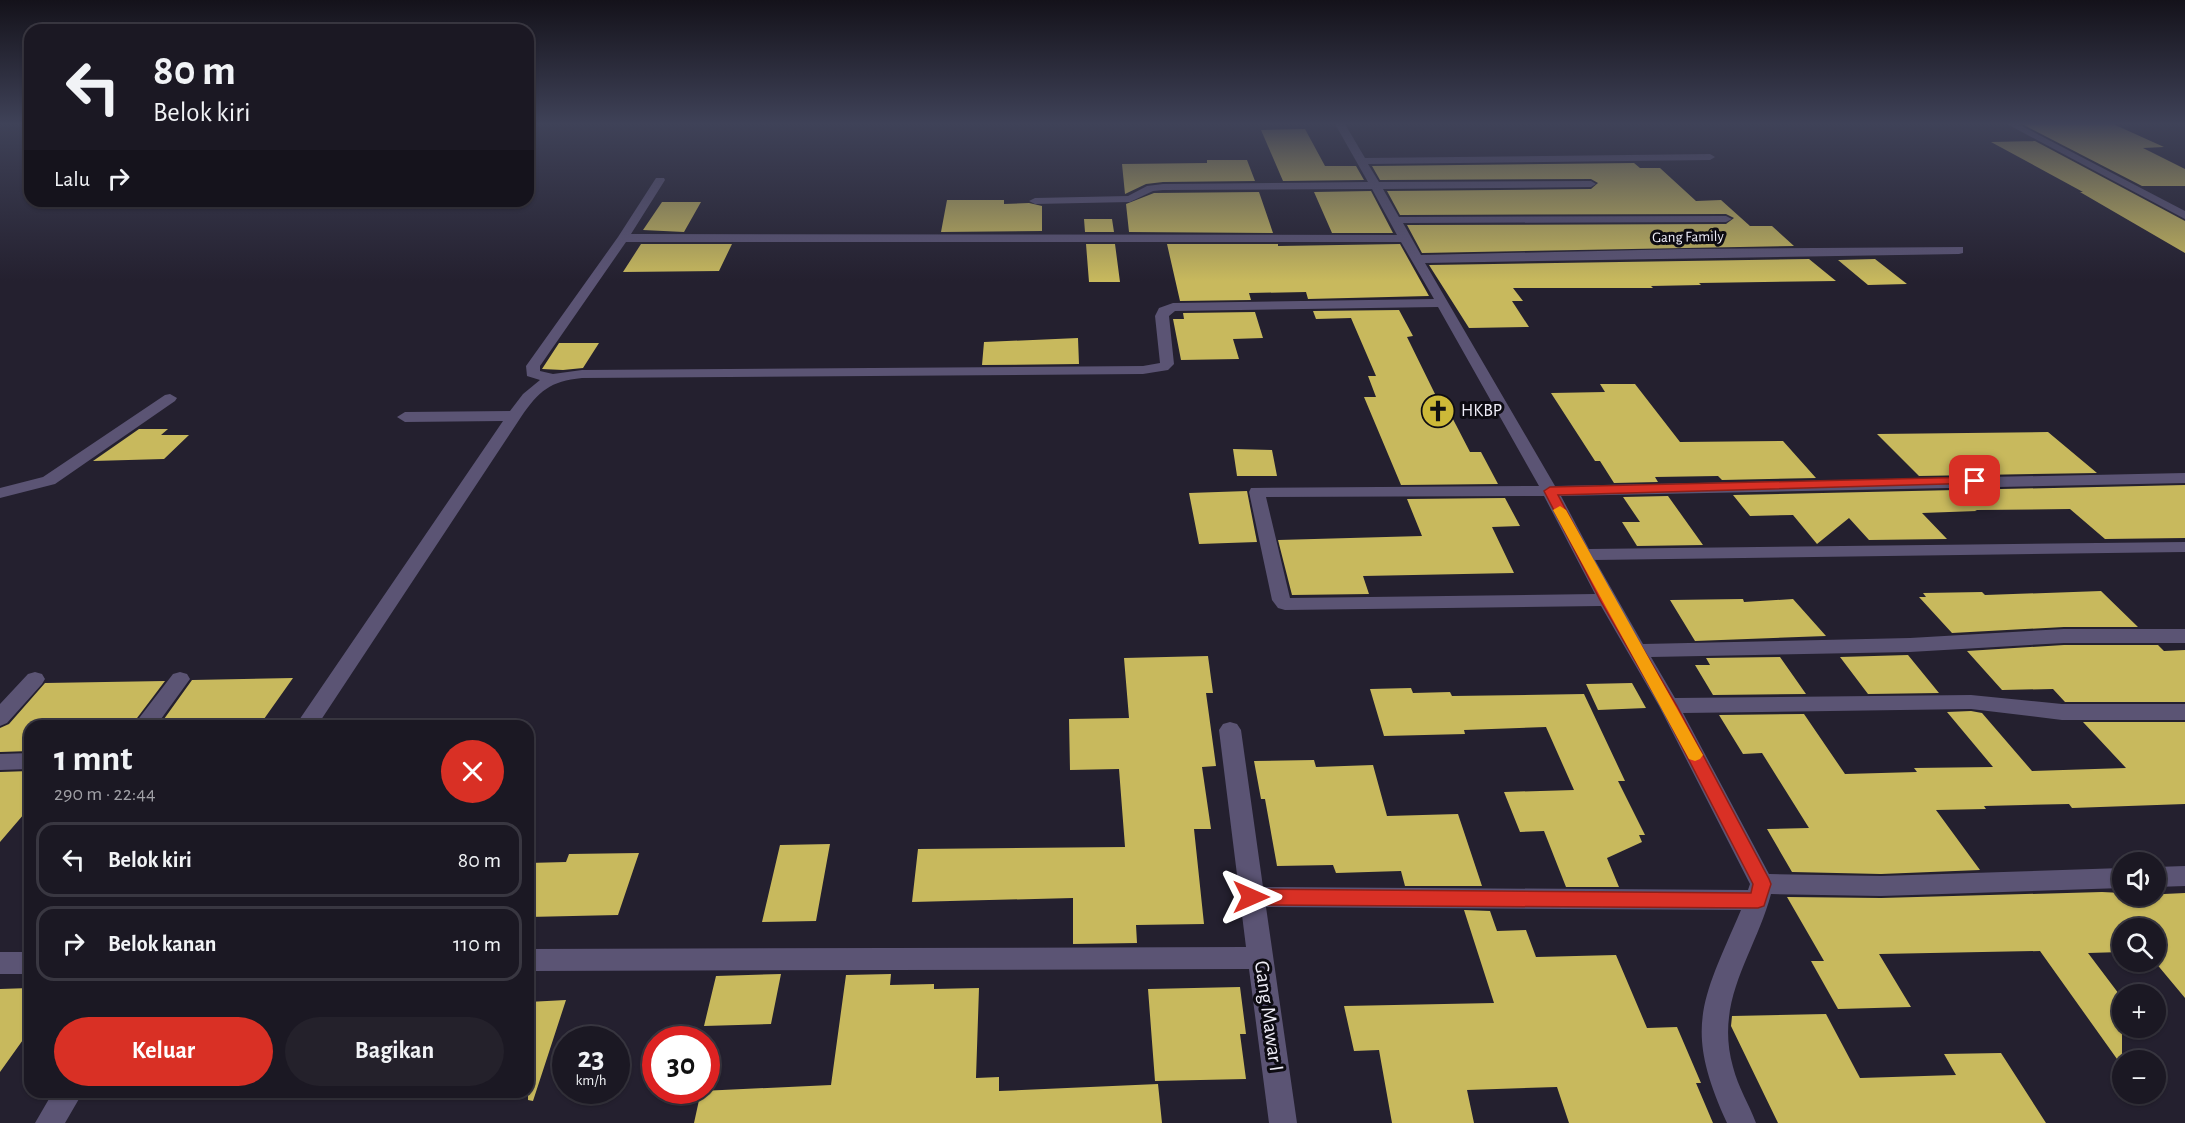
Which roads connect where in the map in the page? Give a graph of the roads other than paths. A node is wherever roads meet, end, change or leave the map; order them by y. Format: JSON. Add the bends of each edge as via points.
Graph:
{"nodes":[{"id":1,"x":1369,"y":176,"type":"edge"},
{"id":2,"x":2111,"y":176,"type":"edge"},
{"id":3,"x":660,"y":180,"type":"dead end"},
{"id":4,"x":1591,"y":184,"type":"dead end"},
{"id":5,"x":1374,"y":185,"type":"junction"},
{"id":6,"x":1035,"y":201,"type":"dead end"},
{"id":7,"x":2185,"y":216,"type":"edge"},
{"id":8,"x":1726,"y":219,"type":"dead end"},
{"id":9,"x":1394,"y":220,"type":"junction"},
{"id":10,"x":623,"y":238,"type":"junction"},
{"id":11,"x":1405,"y":238,"type":"junction"},
{"id":12,"x":1959,"y":250,"type":"dead end"},
{"id":13,"x":1418,"y":259,"type":"junction"},
{"id":14,"x":1442,"y":303,"type":"junction"},
{"id":15,"x":551,"y":378,"type":"junction"},
{"id":16,"x":170,"y":398,"type":"dead end"},
{"id":17,"x":514,"y":416,"type":"junction"},
{"id":18,"x":405,"y":417,"type":"dead end"},
{"id":19,"x":2185,"y":478,"type":"edge"},
{"id":20,"x":1550,"y":491,"type":"junction"},
{"id":21,"x":0,"y":493,"type":"edge"},
{"id":22,"x":2185,"y":547,"type":"edge"},
{"id":23,"x":1583,"y":555,"type":"junction"},
{"id":24,"x":1607,"y":600,"type":"junction"},
{"id":25,"x":2184,"y":637,"type":"edge"},
{"id":26,"x":1637,"y":651,"type":"junction"},
{"id":27,"x":35,"y":679,"type":"dead end"},
{"id":28,"x":180,"y":679,"type":"dead end"},
{"id":29,"x":1669,"y":706,"type":"junction"},
{"id":30,"x":2185,"y":712,"type":"edge"},
{"id":31,"x":0,"y":718,"type":"edge"},
{"id":32,"x":149,"y":720,"type":"edge"},
{"id":33,"x":310,"y":720,"type":"edge"},
{"id":34,"x":1230,"y":730,"type":"dead end"},
{"id":35,"x":24,"y":761,"type":"edge"},
{"id":36,"x":0,"y":762,"type":"edge"},
{"id":37,"x":2185,"y":876,"type":"edge"},
{"id":38,"x":2166,"y":877,"type":"edge"},
{"id":39,"x":2112,"y":878,"type":"edge"},
{"id":40,"x":1760,"y":892,"type":"junction"},
{"id":41,"x":1251,"y":897,"type":"junction"},
{"id":42,"x":1262,"y":958,"type":"junction"},
{"id":43,"x":534,"y":960,"type":"edge"},
{"id":44,"x":0,"y":963,"type":"edge"},
{"id":45,"x":24,"y":963,"type":"edge"},
{"id":46,"x":65,"y":1098,"type":"edge"},
{"id":47,"x":49,"y":1123,"type":"edge"},
{"id":48,"x":1283,"y":1123,"type":"edge"},
{"id":49,"x":1742,"y":1123,"type":"edge"}],
"edges":[{"from":1,"to":5,"type":"street"},
{"from":2,"to":7,"type":"street"},
{"from":3,"to":10,"type":"street"},
{"from":4,"to":5,"type":"street"},
{"from":5,"to":6,"type":"street","via":[[1163,187],[1151,188],[1130,199]]},
{"from":5,"to":9,"type":"street"},
{"from":8,"to":9,"type":"street"},
{"from":9,"to":11,"type":"street"},
{"from":10,"to":11,"type":"street"},
{"from":10,"to":15,"type":"street","via":[[533,366],[532,373]]},
{"from":11,"to":13,"type":"street"},
{"from":12,"to":13,"type":"street","name":"Gang Family"},
{"from":13,"to":14,"type":"street"},
{"from":14,"to":15,"type":"street","via":[[1169,308],[1162,316],[1168,362],[1163,367],[1143,370],[582,374]]},
{"from":14,"to":20,"type":"street"},
{"from":15,"to":17,"type":"street","via":[[529,394]]},
{"from":16,"to":21,"type":"street","via":[[49,481]]},
{"from":17,"to":18,"type":"street"},
{"from":17,"to":33,"type":"street"},
{"from":19,"to":20,"type":"street"},
{"from":20,"to":23,"type":"street"},
{"from":20,"to":24,"type":"street","via":[[1257,492],[1277,586],[1286,604]]},
{"from":22,"to":23,"type":"street"},
{"from":23,"to":24,"type":"street"},
{"from":24,"to":26,"type":"street"},
{"from":25,"to":26,"type":"street","via":[[2064,636],[1889,646]]},
{"from":26,"to":29,"type":"street"},
{"from":27,"to":31,"type":"street"},
{"from":28,"to":32,"type":"street"},
{"from":29,"to":30,"type":"street","via":[[1971,702],[2062,712]]},
{"from":29,"to":40,"type":"street"},
{"from":34,"to":41,"type":"street","name":"Gang Mawar I"},
{"from":35,"to":36,"type":"street"},
{"from":37,"to":38,"type":"street"},
{"from":39,"to":40,"type":"street"},
{"from":40,"to":41,"type":"street"},
{"from":40,"to":49,"type":"street","via":[[1714,1008],[1717,1060]]},
{"from":41,"to":42,"type":"street","name":"Gang Mawar I"},
{"from":42,"to":43,"type":"street"},
{"from":42,"to":48,"type":"street","name":"Gang Mawar I"},
{"from":44,"to":45,"type":"street"},
{"from":46,"to":47,"type":"street"}]}
